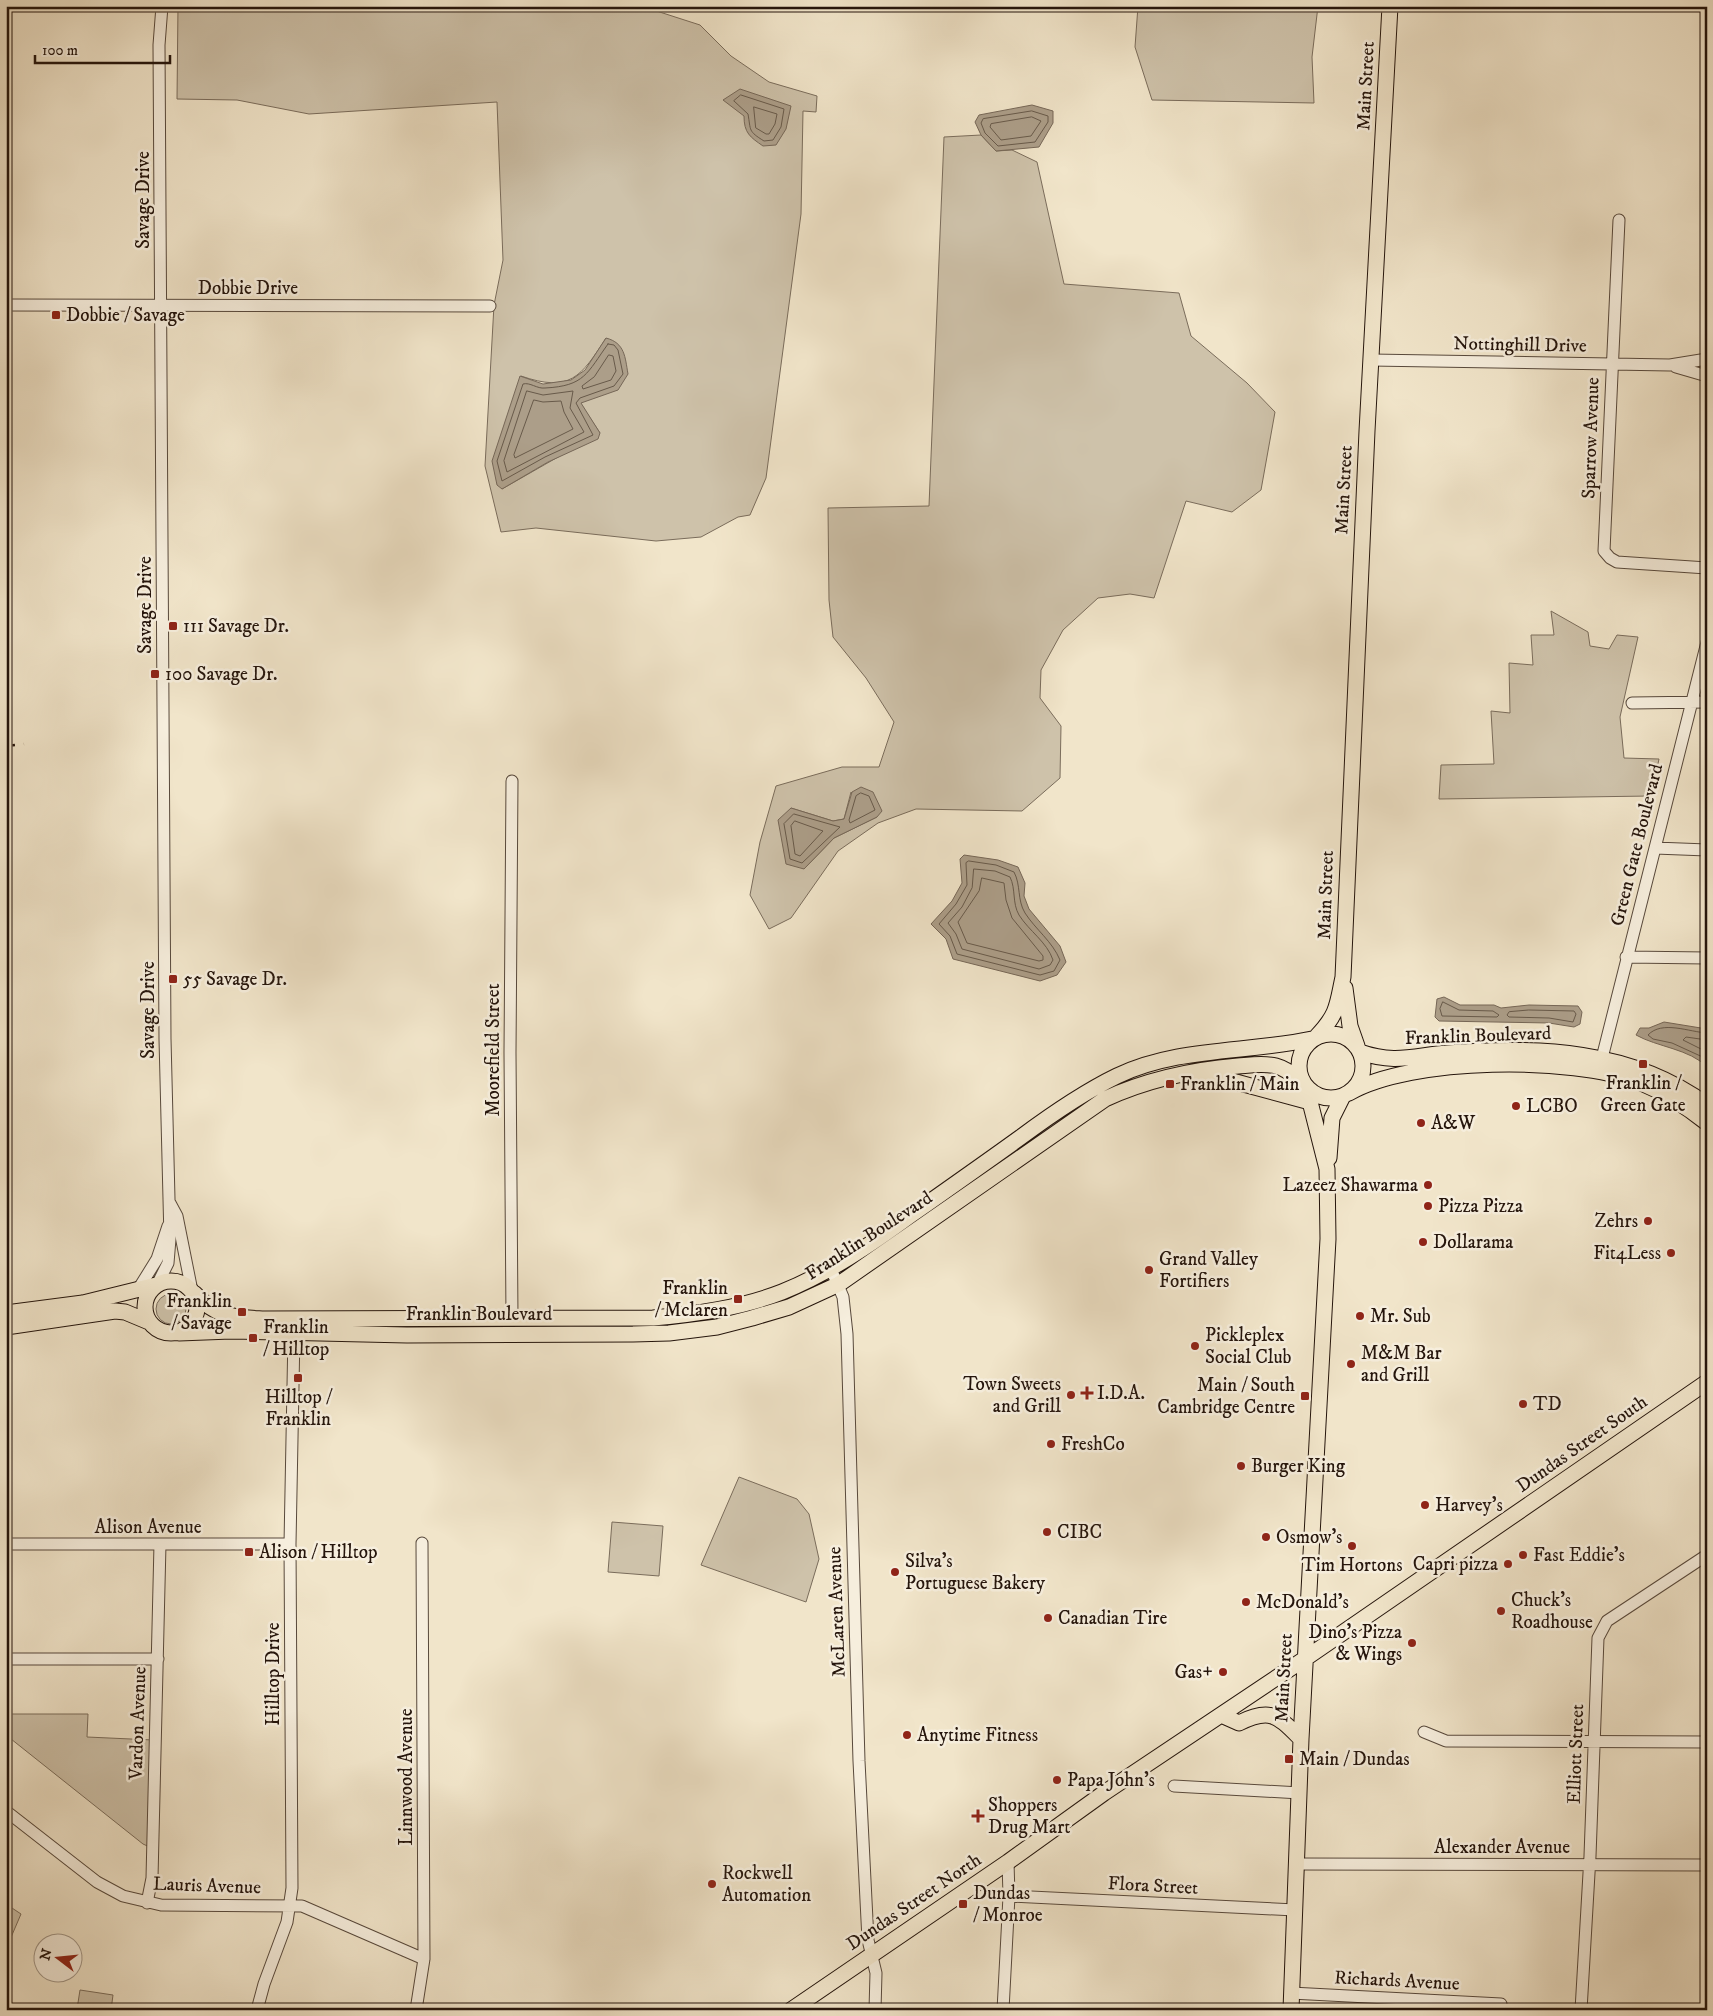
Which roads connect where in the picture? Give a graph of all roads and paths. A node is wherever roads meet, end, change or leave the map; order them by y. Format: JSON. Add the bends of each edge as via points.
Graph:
{"nodes":[{"id":1,"x":162,"y":6,"type":"edge"},
{"id":2,"x":1390,"y":6,"type":"edge"},
{"id":3,"x":1619,"y":220,"type":"dead end"},
{"id":4,"x":6,"y":305,"type":"edge"},
{"id":5,"x":161,"y":305,"type":"junction"},
{"id":6,"x":490,"y":306,"type":"dead end"},
{"id":7,"x":1370,"y":360,"type":"junction"},
{"id":8,"x":1707,"y":360,"type":"edge"},
{"id":9,"x":1612,"y":364,"type":"junction"},
{"id":10,"x":1670,"y":365,"type":"junction"},
{"id":11,"x":1707,"y":375,"type":"edge"},
{"id":12,"x":1707,"y":568,"type":"edge"},
{"id":13,"x":1707,"y":642,"type":"edge"},
{"id":14,"x":1707,"y":702,"type":"edge"},
{"id":15,"x":1632,"y":703,"type":"dead end"},
{"id":16,"x":1692,"y":704,"type":"junction"},
{"id":17,"x":512,"y":781,"type":"dead end"},
{"id":18,"x":1655,"y":848,"type":"junction"},
{"id":19,"x":1707,"y":850,"type":"edge"},
{"id":20,"x":1626,"y":957,"type":"junction"},
{"id":21,"x":1707,"y":958,"type":"edge"},
{"id":22,"x":1343,"y":976,"type":"junction"},
{"id":23,"x":1315,"y":1038,"type":"junction"},
{"id":24,"x":1358,"y":1049,"type":"junction"},
{"id":25,"x":1602,"y":1058,"type":"junction"},
{"id":26,"x":1162,"y":1077,"type":"junction"},
{"id":27,"x":1304,"y":1084,"type":"junction"},
{"id":28,"x":1346,"y":1094,"type":"junction"},
{"id":29,"x":1310,"y":1102,"type":"junction"},
{"id":30,"x":1707,"y":1105,"type":"edge"},
{"id":31,"x":1707,"y":1123,"type":"edge"},
{"id":32,"x":1327,"y":1169,"type":"junction"},
{"id":33,"x":170,"y":1204,"type":"junction"},
{"id":34,"x":169,"y":1225,"type":"junction"},
{"id":35,"x":832,"y":1269,"type":"junction"},
{"id":36,"x":157,"y":1284,"type":"junction"},
{"id":37,"x":839,"y":1284,"type":"junction"},
{"id":38,"x":139,"y":1288,"type":"junction"},
{"id":39,"x":193,"y":1292,"type":"junction"},
{"id":40,"x":6,"y":1313,"type":"edge"},
{"id":41,"x":512,"y":1318,"type":"junction"},
{"id":42,"x":149,"y":1322,"type":"junction"},
{"id":43,"x":6,"y":1327,"type":"edge"},
{"id":44,"x":179,"y":1333,"type":"junction"},
{"id":45,"x":294,"y":1333,"type":"junction"},
{"id":46,"x":1707,"y":1382,"type":"edge"},
{"id":47,"x":422,"y":1543,"type":"dead end"},
{"id":48,"x":6,"y":1544,"type":"edge"},
{"id":49,"x":160,"y":1544,"type":"junction"},
{"id":50,"x":290,"y":1544,"type":"junction"},
{"id":51,"x":1707,"y":1555,"type":"edge"},
{"id":52,"x":1306,"y":1658,"type":"junction"},
{"id":53,"x":6,"y":1659,"type":"edge"},
{"id":54,"x":158,"y":1659,"type":"junction"},
{"id":55,"x":1221,"y":1715,"type":"junction"},
{"id":56,"x":1424,"y":1732,"type":"dead end"},
{"id":57,"x":1300,"y":1739,"type":"junction"},
{"id":58,"x":1593,"y":1742,"type":"junction"},
{"id":59,"x":1707,"y":1742,"type":"edge"},
{"id":60,"x":1174,"y":1786,"type":"dead end"},
{"id":61,"x":1300,"y":1793,"type":"junction"},
{"id":62,"x":6,"y":1811,"type":"edge"},
{"id":63,"x":1008,"y":1862,"type":"junction"},
{"id":64,"x":1297,"y":1864,"type":"junction"},
{"id":65,"x":1589,"y":1865,"type":"junction"},
{"id":66,"x":1707,"y":1865,"type":"edge"},
{"id":67,"x":1009,"y":1896,"type":"junction"},
{"id":68,"x":147,"y":1903,"type":"junction"},
{"id":69,"x":290,"y":1904,"type":"junction"},
{"id":70,"x":1295,"y":1910,"type":"junction"},
{"id":71,"x":872,"y":1956,"type":"junction"},
{"id":72,"x":424,"y":1959,"type":"junction"},
{"id":73,"x":1292,"y":1993,"type":"junction"},
{"id":74,"x":1501,"y":2004,"type":"dead end"},
{"id":75,"x":258,"y":2010,"type":"edge"},
{"id":76,"x":416,"y":2010,"type":"edge"},
{"id":77,"x":791,"y":2010,"type":"edge"},
{"id":78,"x":875,"y":2010,"type":"edge"},
{"id":79,"x":1003,"y":2010,"type":"edge"},
{"id":80,"x":1291,"y":2010,"type":"edge"},
{"id":81,"x":1581,"y":2010,"type":"edge"}],
"edges":[{"from":1,"to":5,"type":"street","name":"Savage Drive","via":[[159,45]]},
{"from":2,"to":7,"type":"main road","name":"Main Street"},
{"from":3,"to":9,"type":"street","name":"Sparrow Avenue"},
{"from":4,"to":5,"type":"street","name":"Dobbie Drive"},
{"from":5,"to":6,"type":"street","name":"Dobbie Drive"},
{"from":5,"to":33,"type":"street","name":"Savage Drive","via":[[166,1146]]},
{"from":7,"to":9,"type":"street","name":"Nottinghill Drive"},
{"from":7,"to":22,"type":"main road","name":"Main Street"},
{"from":8,"to":10,"type":"street","name":"Nottinghill Drive"},
{"from":8,"to":11,"type":"street"},
{"from":9,"to":10,"type":"street","name":"Nottinghill Drive"},
{"from":9,"to":12,"type":"street","name":"Sparrow Avenue","via":[[1604,551],[1617,562]]},
{"from":10,"to":11,"type":"street","name":"Nottinghill Drive"},
{"from":13,"to":16,"type":"street","name":"Green Gate Boulevard"},
{"from":14,"to":16,"type":"street"},
{"from":15,"to":16,"type":"street"},
{"from":16,"to":18,"type":"street","name":"Green Gate Boulevard"},
{"from":17,"to":41,"type":"street","name":"Moorefield Street"},
{"from":18,"to":19,"type":"street"},
{"from":18,"to":20,"type":"street","name":"Green Gate Boulevard"},
{"from":20,"to":21,"type":"street"},
{"from":20,"to":25,"type":"street","name":"Green Gate Boulevard"},
{"from":22,"to":23,"type":"main road","name":"Main Street","via":[[1332,1021]]},
{"from":22,"to":24,"type":"main road","name":"Main Street","via":[[1350,1026]]},
{"from":23,"to":24,"type":"main road","via":[[1326,1034],[1343,1036]]},
{"from":23,"to":27,"type":"main road","via":[[1302,1050],[1298,1066]]},
{"from":23,"to":35,"type":"main road","name":"Franklin Boulevard","via":[[1278,1046],[1186,1055],[1119,1075],[1070,1102]]},
{"from":24,"to":25,"type":"main road","name":"Franklin Boulevard","via":[[1394,1060],[1446,1053],[1501,1051]]},
{"from":24,"to":28,"type":"main road","via":[[1363,1070],[1355,1086]]},
{"from":25,"to":30,"type":"main road","name":"Franklin Boulevard","via":[[1650,1072]]},
{"from":26,"to":27,"type":"main road","name":"Franklin Boulevard","via":[[1201,1069],[1268,1065],[1290,1072]]},
{"from":26,"to":29,"type":"main road","via":[[1228,1081]]},
{"from":26,"to":37,"type":"main road","name":"Franklin Boulevard","via":[[1105,1099]]},
{"from":27,"to":28,"type":"main road","via":[[1322,1097]]},
{"from":27,"to":29,"type":"main road","name":"Main Street"},
{"from":28,"to":31,"type":"main road","name":"Franklin Boulevard","via":[[1376,1080],[1426,1069],[1501,1065],[1571,1067],[1638,1082],[1680,1104]]},
{"from":28,"to":32,"type":"main road","name":"Main Street","via":[[1332,1118]]},
{"from":29,"to":32,"type":"main road","name":"Main Street"},
{"from":32,"to":52,"type":"main road","name":"Main Street","via":[[1328,1239]]},
{"from":33,"to":34,"type":"street","name":"Savage Drive"},
{"from":33,"to":39,"type":"street","name":"Savage Drive","via":[[177,1216]]},
{"from":34,"to":36,"type":"street","name":"Savage Drive","via":[[170,1253]]},
{"from":34,"to":38,"type":"street","via":[[157,1259]]},
{"from":35,"to":37,"type":"street","name":"McLaren Avenue"},
{"from":35,"to":41,"type":"main road","name":"Franklin Boulevard","via":[[780,1293],[738,1306],[689,1315]]},
{"from":36,"to":38,"type":"main road"},
{"from":36,"to":39,"type":"main road","via":[[180,1282]]},
{"from":36,"to":42,"type":"main road","via":[[144,1306]]},
{"from":37,"to":45,"type":"main road","name":"Franklin Boulevard","via":[[789,1307],[752,1318],[717,1327],[669,1333]]},
{"from":37,"to":71,"type":"street","name":"McLaren Avenue","via":[[847,1334],[859,1761],[868,1940]]},
{"from":38,"to":40,"type":"main road","via":[[56,1307]]},
{"from":39,"to":41,"type":"main road","name":"Franklin Boulevard","via":[[207,1306],[228,1317]]},
{"from":39,"to":44,"type":"main road","via":[[196,1316]]},
{"from":42,"to":43,"type":"main road","via":[[115,1311]]},
{"from":42,"to":44,"type":"main road","via":[[162,1333]]},
{"from":44,"to":45,"type":"main road","name":"Franklin Boulevard"},
{"from":45,"to":50,"type":"street","name":"Hilltop Drive"},
{"from":46,"to":52,"type":"main road","name":"Dundas Street South"},
{"from":47,"to":72,"type":"street","name":"Linnwood Avenue"},
{"from":48,"to":49,"type":"street","name":"Alison Avenue"},
{"from":49,"to":50,"type":"street","name":"Alison Avenue"},
{"from":49,"to":54,"type":"street","name":"Vardon Avenue"},
{"from":50,"to":69,"type":"street","name":"Hilltop Drive"},
{"from":51,"to":58,"type":"street","name":"Elliott Street","via":[[1608,1621],[1602,1629],[1598,1638]]},
{"from":52,"to":55,"type":"main road","name":"Dundas Street North"},
{"from":52,"to":57,"type":"main road","name":"Main Street"},
{"from":53,"to":54,"type":"street"},
{"from":54,"to":68,"type":"street","name":"Vardon Avenue","via":[[152,1878]]},
{"from":55,"to":57,"type":"main road","via":[[1239,1723],[1259,1715],[1271,1715],[1282,1720]]},
{"from":55,"to":63,"type":"main road","name":"Dundas Street North"},
{"from":56,"to":58,"type":"street","via":[[1446,1741]]},
{"from":57,"to":61,"type":"main road","name":"Main Street"},
{"from":58,"to":59,"type":"street"},
{"from":58,"to":65,"type":"street","name":"Elliott Street"},
{"from":60,"to":61,"type":"street"},
{"from":61,"to":64,"type":"main road","name":"Main Street"},
{"from":62,"to":68,"type":"street","name":"Lauris Avenue","via":[[97,1882],[123,1896]]},
{"from":63,"to":67,"type":"street"},
{"from":63,"to":71,"type":"main road","name":"Dundas Street North"},
{"from":64,"to":65,"type":"street","name":"Alexander Avenue"},
{"from":64,"to":70,"type":"main road","name":"Main Street"},
{"from":65,"to":66,"type":"street","name":"Alexander Avenue"},
{"from":65,"to":81,"type":"street","name":"Elliott Street"},
{"from":67,"to":70,"type":"street","name":"Flora Street"},
{"from":67,"to":79,"type":"street"},
{"from":68,"to":69,"type":"street","name":"Lauris Avenue"},
{"from":69,"to":72,"type":"street","name":"Lauris Avenue","via":[[302,1906]]},
{"from":69,"to":75,"type":"street","name":"Hilltop Drive"},
{"from":70,"to":73,"type":"main road","name":"Main Street"},
{"from":71,"to":77,"type":"main road","name":"Dundas Street North"},
{"from":71,"to":78,"type":"street","name":"McLaren Avenue","via":[[876,1973]]},
{"from":72,"to":76,"type":"street","name":"Linnwood Avenue"},
{"from":73,"to":74,"type":"street","name":"Richards Avenue"},
{"from":73,"to":80,"type":"main road","name":"Main Street"}]}
